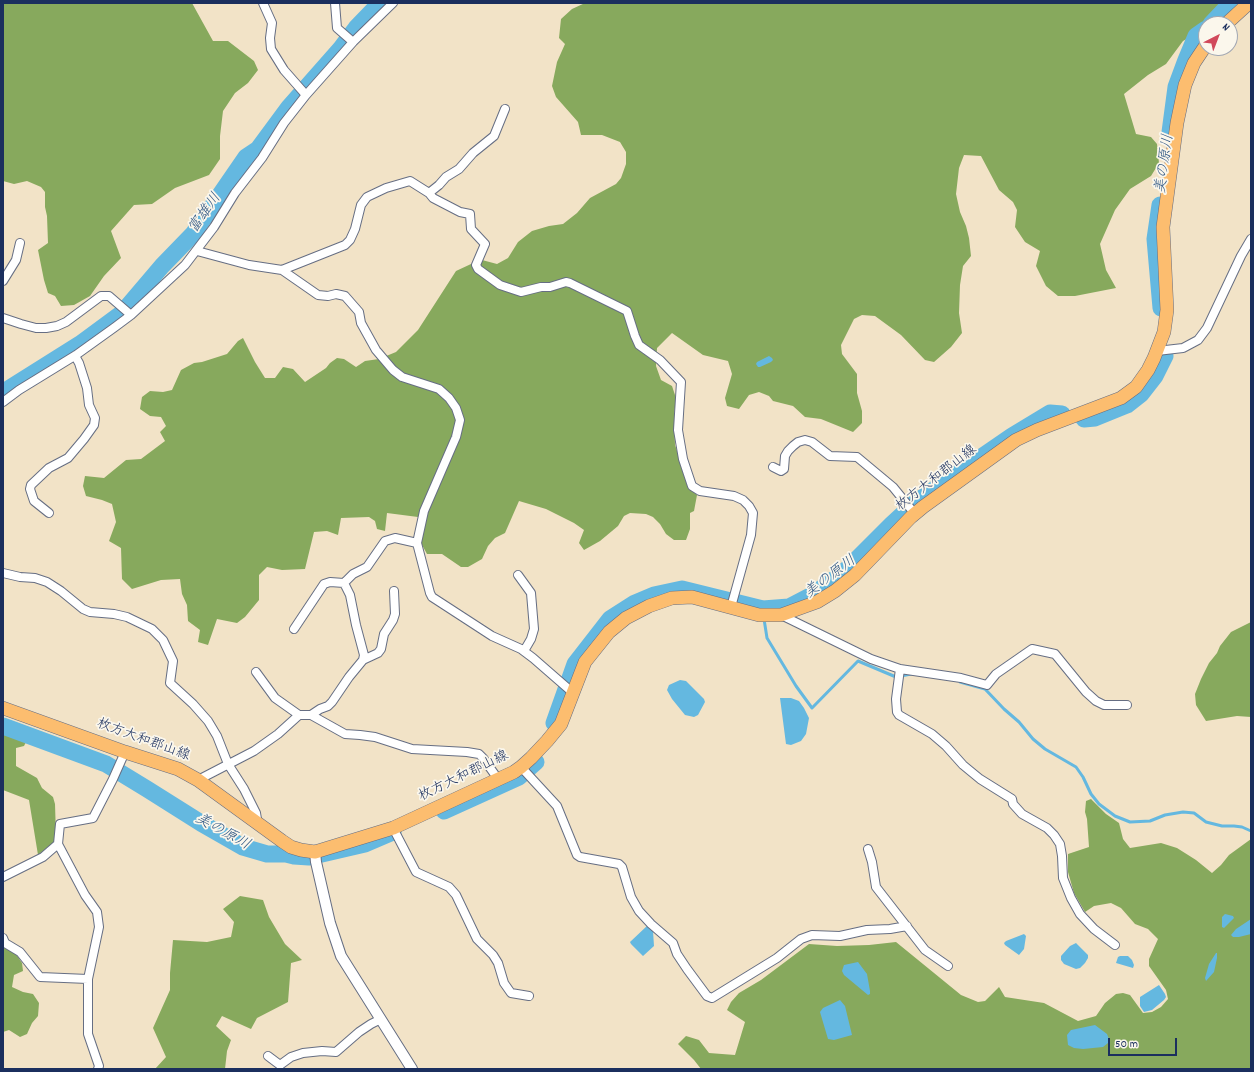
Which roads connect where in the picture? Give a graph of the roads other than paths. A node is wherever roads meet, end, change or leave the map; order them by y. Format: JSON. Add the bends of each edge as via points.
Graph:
{"nodes":[{"id":1,"x":263,"y":3,"type":"edge"},
{"id":2,"x":335,"y":3,"type":"edge"},
{"id":3,"x":392,"y":3,"type":"edge"},
{"id":4,"x":1249,"y":3,"type":"edge"},
{"id":5,"x":1235,"y":16,"type":"edge"},
{"id":6,"x":352,"y":40,"type":"junction"},
{"id":7,"x":1199,"y":56,"type":"edge"},
{"id":8,"x":306,"y":95,"type":"junction"},
{"id":9,"x":505,"y":109,"type":"dead end"},
{"id":10,"x":429,"y":193,"type":"junction"},
{"id":11,"x":1251,"y":239,"type":"edge"},
{"id":12,"x":20,"y":243,"type":"dead end"},
{"id":13,"x":197,"y":251,"type":"junction"},
{"id":14,"x":282,"y":270,"type":"junction"},
{"id":15,"x":3,"y":281,"type":"edge"},
{"id":16,"x":131,"y":315,"type":"junction"},
{"id":17,"x":3,"y":318,"type":"edge"},
{"id":18,"x":1157,"y":350,"type":"junction"},
{"id":19,"x":75,"y":356,"type":"junction"},
{"id":20,"x":3,"y":402,"type":"edge"},
{"id":21,"x":773,"y":467,"type":"dead end"},
{"id":22,"x":48,"y":513,"type":"dead end"},
{"id":23,"x":915,"y":514,"type":"junction"},
{"id":24,"x":417,"y":543,"type":"junction"},
{"id":25,"x":3,"y":573,"type":"edge"},
{"id":26,"x":518,"y":575,"type":"dead end"},
{"id":27,"x":344,"y":583,"type":"junction"},
{"id":28,"x":394,"y":591,"type":"dead end"},
{"id":29,"x":731,"y":607,"type":"junction"},
{"id":30,"x":781,"y":615,"type":"junction"},
{"id":31,"x":294,"y":630,"type":"dead end"},
{"id":32,"x":524,"y":651,"type":"junction"},
{"id":33,"x":363,"y":660,"type":"junction"},
{"id":34,"x":900,"y":669,"type":"junction"},
{"id":35,"x":256,"y":672,"type":"dead end"},
{"id":36,"x":572,"y":692,"type":"junction"},
{"id":37,"x":1127,"y":706,"type":"dead end"},
{"id":38,"x":3,"y":708,"type":"edge"},
{"id":39,"x":299,"y":715,"type":"junction"},
{"id":40,"x":311,"y":716,"type":"junction"},
{"id":41,"x":122,"y":758,"type":"junction"},
{"id":42,"x":228,"y":764,"type":"junction"},
{"id":43,"x":521,"y":767,"type":"junction"},
{"id":44,"x":498,"y":779,"type":"junction"},
{"id":45,"x":198,"y":780,"type":"junction"},
{"id":46,"x":258,"y":825,"type":"junction"},
{"id":47,"x":393,"y":828,"type":"junction"},
{"id":48,"x":58,"y":844,"type":"junction"},
{"id":49,"x":868,"y":849,"type":"dead end"},
{"id":50,"x":315,"y":857,"type":"junction"},
{"id":51,"x":3,"y":877,"type":"edge"},
{"id":52,"x":907,"y":926,"type":"junction"},
{"id":53,"x":3,"y":938,"type":"edge"},
{"id":54,"x":1115,"y":945,"type":"dead end"},
{"id":55,"x":948,"y":966,"type":"dead end"},
{"id":56,"x":88,"y":979,"type":"junction"},
{"id":57,"x":529,"y":996,"type":"dead end"},
{"id":58,"x":381,"y":1019,"type":"junction"},
{"id":59,"x":268,"y":1056,"type":"dead end"},
{"id":60,"x":98,"y":1069,"type":"edge"},
{"id":61,"x":412,"y":1069,"type":"edge"}],
"edges":[{"from":1,"to":8,"type":"street","via":[[272,23],[271,49],[284,70]]},
{"from":2,"to":6,"type":"street","via":[[337,28]]},
{"from":3,"to":6,"type":"street"},
{"from":4,"to":5,"type":"main road"},
{"from":6,"to":8,"type":"street"},
{"from":7,"to":18,"type":"main road","name":"枚方大和郡山線","via":[[1185,85],[1177,123],[1163,227],[1167,310],[1164,332]]},
{"from":8,"to":13,"type":"street","via":[[235,193]]},
{"from":9,"to":10,"type":"street","via":[[494,136]]},
{"from":10,"to":14,"type":"street","via":[[410,181],[386,188],[368,197],[361,205],[355,229],[345,245]]},
{"from":10,"to":29,"type":"street","via":[[432,198],[460,212],[470,214],[472,229],[485,244],[476,265],[478,269],[500,285],[521,292],[570,283],[628,311],[639,345],[660,360],[681,382],[678,430],[683,459],[692,486],[700,491],[744,500],[753,513],[751,536]]},
{"from":11,"to":18,"type":"street","via":[[1207,328],[1198,340],[1183,348]]},
{"from":12,"to":15,"type":"street","via":[[16,260]]},
{"from":13,"to":14,"type":"street","via":[[249,265]]},
{"from":13,"to":16,"type":"street"},
{"from":14,"to":24,"type":"street","via":[[318,295],[345,296],[359,312],[361,323],[376,350],[393,370],[402,377],[439,389],[456,408],[460,420],[456,437],[424,511]]},
{"from":16,"to":17,"type":"street","via":[[109,296],[101,296],[57,326],[36,328]]},
{"from":16,"to":19,"type":"street"},
{"from":18,"to":23,"type":"main road","name":"枚方大和郡山線","via":[[1148,370],[1136,387],[1121,398],[1016,440]]},
{"from":19,"to":20,"type":"street"},
{"from":19,"to":22,"type":"street","via":[[87,388],[89,405],[95,418],[94,425],[68,458],[49,468],[31,486],[34,501]]},
{"from":21,"to":23,"type":"street","via":[[781,471],[784,469],[785,456],[793,446],[805,440],[812,442],[830,456],[857,457],[893,487]]},
{"from":23,"to":30,"type":"main road","name":"枚方大和郡山線","via":[[855,575],[835,591],[817,602]]},
{"from":24,"to":27,"type":"street","via":[[396,538],[385,541],[367,567],[353,574]]},
{"from":24,"to":32,"type":"street","via":[[432,597],[492,636]]},
{"from":25,"to":42,"type":"street","via":[[47,582],[83,609],[128,617],[152,629],[163,640],[173,661],[170,683],[208,721],[218,736]]},
{"from":26,"to":32,"type":"street","via":[[531,593],[534,629]]},
{"from":27,"to":31,"type":"street","via":[[324,584]]},
{"from":27,"to":33,"type":"street","via":[[350,595]]},
{"from":28,"to":33,"type":"street","via":[[394,620],[384,634],[381,649]]},
{"from":29,"to":30,"type":"main road","name":"枚方大和郡山線","via":[[759,615]]},
{"from":29,"to":36,"type":"main road","name":"枚方大和郡山線","via":[[692,597],[672,598],[648,606],[626,618],[609,632],[585,662]]},
{"from":30,"to":34,"type":"street","via":[[872,659]]},
{"from":32,"to":36,"type":"street"},
{"from":33,"to":40,"type":"street","via":[[332,702]]},
{"from":34,"to":37,"type":"street","via":[[961,678],[987,685],[996,674],[1032,649],[1055,654],[1081,687],[1096,701],[1104,705]]},
{"from":34,"to":54,"type":"street","via":[[896,699],[899,716],[932,734],[980,779],[1012,799],[1022,814],[1047,828],[1054,835],[1060,844],[1063,878],[1071,898],[1080,914],[1094,929]]},
{"from":35,"to":39,"type":"street","via":[[275,698]]},
{"from":36,"to":43,"type":"main road","name":"枚方大和郡山線","via":[[561,724]]},
{"from":38,"to":41,"type":"main road","name":"枚方大和郡山線"},
{"from":39,"to":40,"type":"street"},
{"from":39,"to":42,"type":"street","via":[[254,751]]},
{"from":40,"to":44,"type":"street","via":[[345,734],[375,737],[412,749],[479,754]]},
{"from":41,"to":45,"type":"main road","name":"枚方大和郡山線","via":[[178,769]]},
{"from":41,"to":48,"type":"street","via":[[93,818],[60,824]]},
{"from":42,"to":45,"type":"street"},
{"from":42,"to":46,"type":"street","via":[[256,813]]},
{"from":43,"to":44,"type":"main road","name":"枚方大和郡山線"},
{"from":43,"to":52,"type":"street","via":[[557,806],[580,857],[620,864],[631,897],[639,911],[673,943],[677,954],[707,996],[712,998],[777,958],[801,939],[812,935],[840,936]]},
{"from":44,"to":47,"type":"main road","name":"枚方大和郡山線"},
{"from":45,"to":46,"type":"main road","name":"枚方大和郡山線"},
{"from":46,"to":50,"type":"main road","name":"枚方大和郡山線","via":[[291,846]]},
{"from":47,"to":50,"type":"main road","name":"枚方大和郡山線"},
{"from":47,"to":57,"type":"street","via":[[416,872],[449,887],[456,895],[477,939],[498,963],[504,983],[511,993]]},
{"from":48,"to":51,"type":"street","via":[[43,857]]},
{"from":48,"to":56,"type":"street","via":[[84,895],[97,912],[99,927]]},
{"from":49,"to":52,"type":"street","via":[[876,887]]},
{"from":50,"to":58,"type":"street","via":[[330,923],[341,956]]},
{"from":52,"to":55,"type":"street","via":[[925,950]]},
{"from":53,"to":56,"type":"street","via":[[5,943],[20,952],[40,977]]},
{"from":56,"to":60,"type":"street","via":[[88,1034]]},
{"from":58,"to":59,"type":"street","via":[[359,1032],[336,1052],[303,1054],[291,1057],[280,1065]]},
{"from":58,"to":61,"type":"street"}]}
